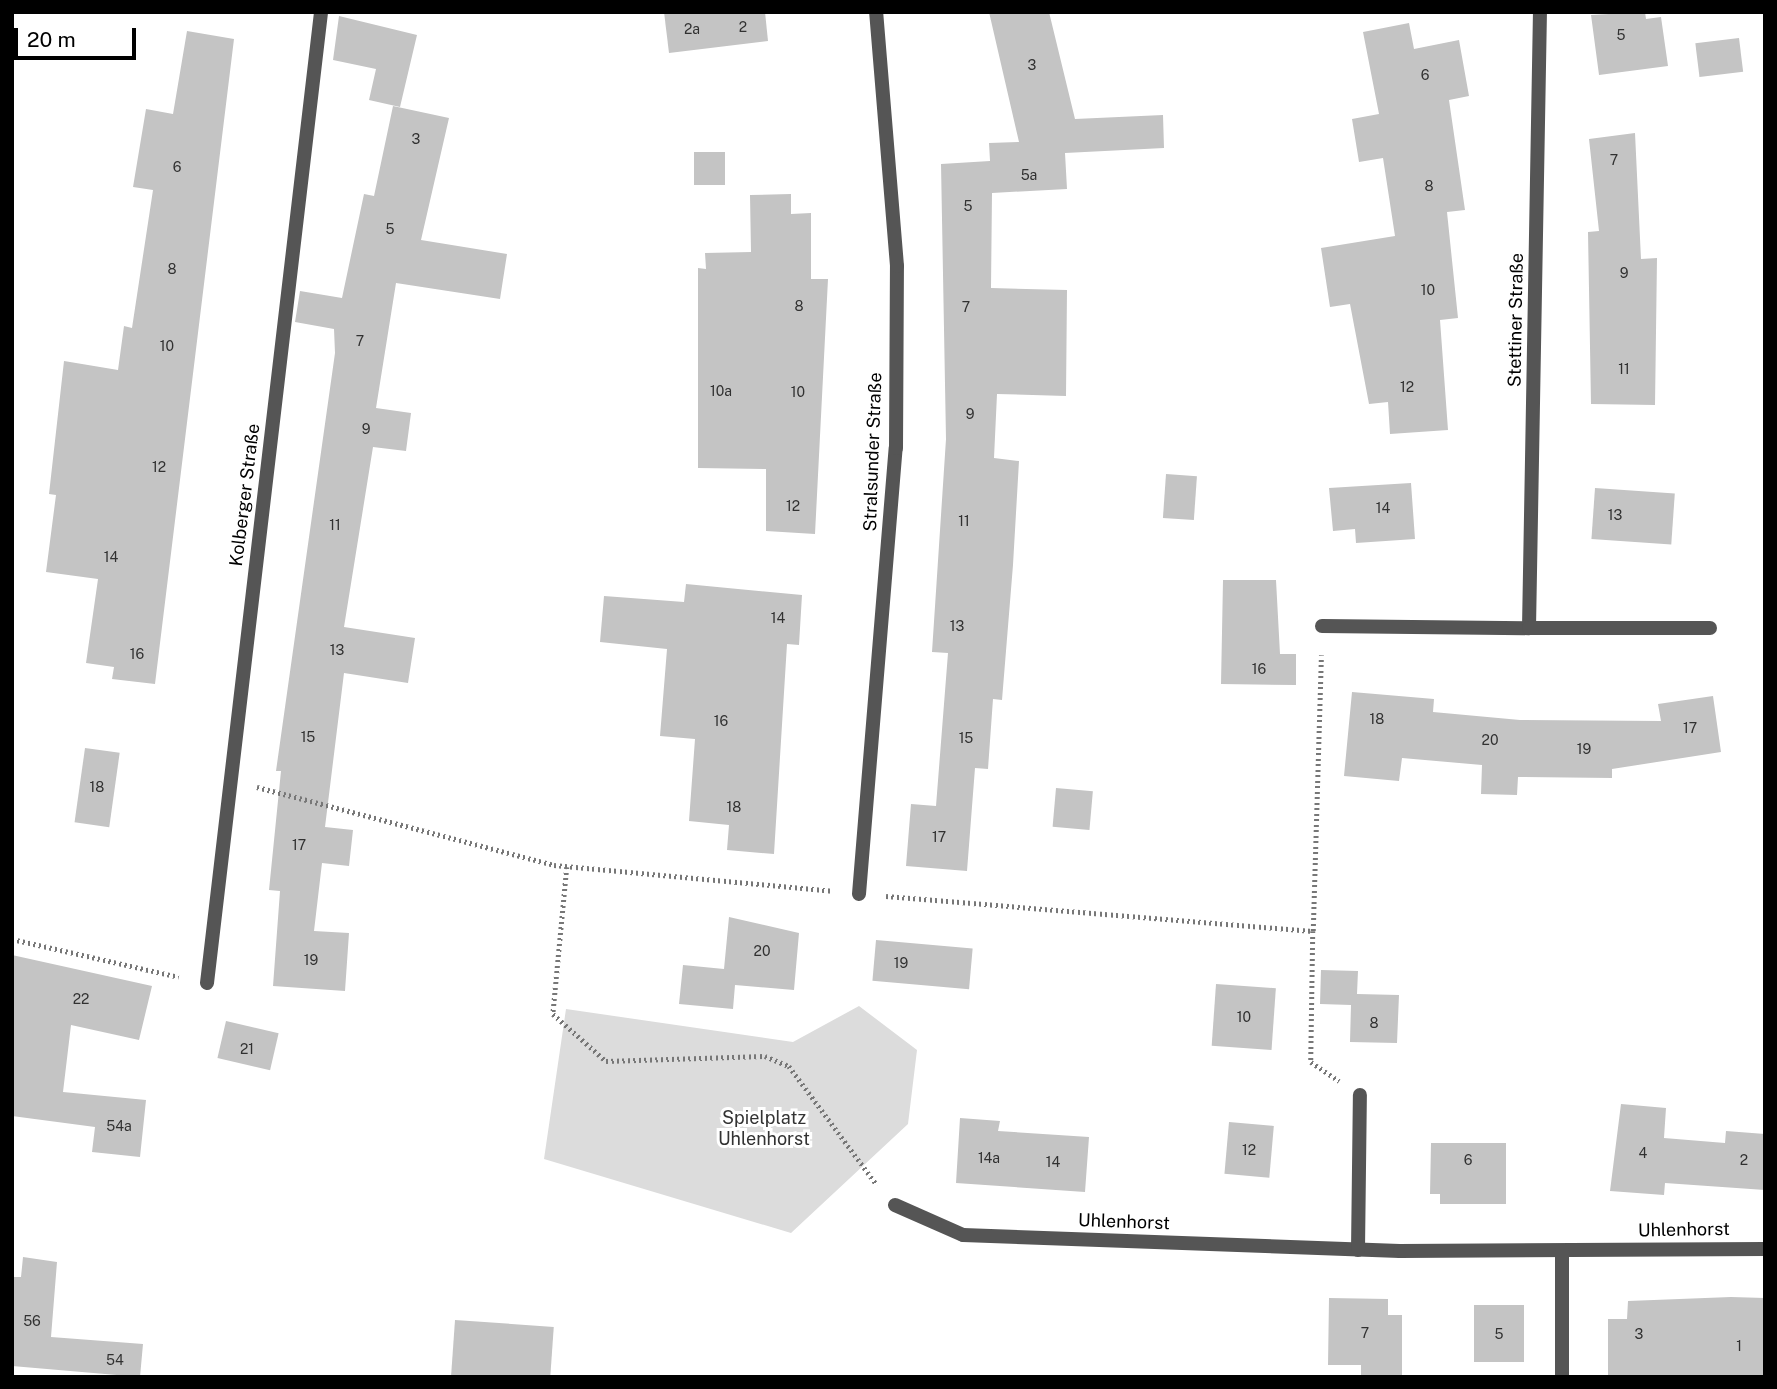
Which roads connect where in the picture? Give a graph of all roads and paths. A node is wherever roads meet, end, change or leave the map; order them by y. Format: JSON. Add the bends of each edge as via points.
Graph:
{"nodes":[{"id":1,"x":321,"y":12,"type":"edge"},
{"id":2,"x":876,"y":12,"type":"edge"},
{"id":3,"x":1541,"y":12,"type":"edge"},
{"id":4,"x":1322,"y":626,"type":"dead end"},
{"id":5,"x":1529,"y":628,"type":"junction"},
{"id":6,"x":1710,"y":628,"type":"dead end"},
{"id":7,"x":567,"y":867,"type":"dead end"},
{"id":8,"x":859,"y":894,"type":"dead end"},
{"id":9,"x":1313,"y":931,"type":"dead end"},
{"id":10,"x":12,"y":939,"type":"edge"},
{"id":11,"x":206,"y":983,"type":"joint"},
{"id":12,"x":1311,"y":1062,"type":"dead end"},
{"id":13,"x":1360,"y":1095,"type":"dead end"},
{"id":14,"x":894,"y":1205,"type":"joint"},
{"id":15,"x":1765,"y":1249,"type":"edge"},
{"id":16,"x":1358,"y":1250,"type":"junction"},
{"id":17,"x":1562,"y":1251,"type":"junction"},
{"id":18,"x":1562,"y":1377,"type":"edge"}],
"edges":[{"from":1,"to":11,"type":"street","name":"Kolberger Straße"},
{"from":2,"to":8,"type":"street","name":"Stralsunder Straße","via":[[897,266],[896,449]]},
{"from":3,"to":5,"type":"street","name":"Stettiner Straße"},
{"from":4,"to":5,"type":"street"},
{"from":5,"to":6,"type":"street"},
{"from":7,"to":14,"type":"path","via":[[553,1014],[606,1060],[765,1056],[789,1066]]},
{"from":9,"to":12,"type":"path"},
{"from":10,"to":11,"type":"path"},
{"from":13,"to":16,"type":"street"},
{"from":14,"to":16,"type":"street","name":"Uhlenhorst","via":[[963,1235]]},
{"from":15,"to":17,"type":"street","name":"Uhlenhorst"},
{"from":16,"to":17,"type":"street","name":"Uhlenhorst"},
{"from":17,"to":18,"type":"street"}]}
